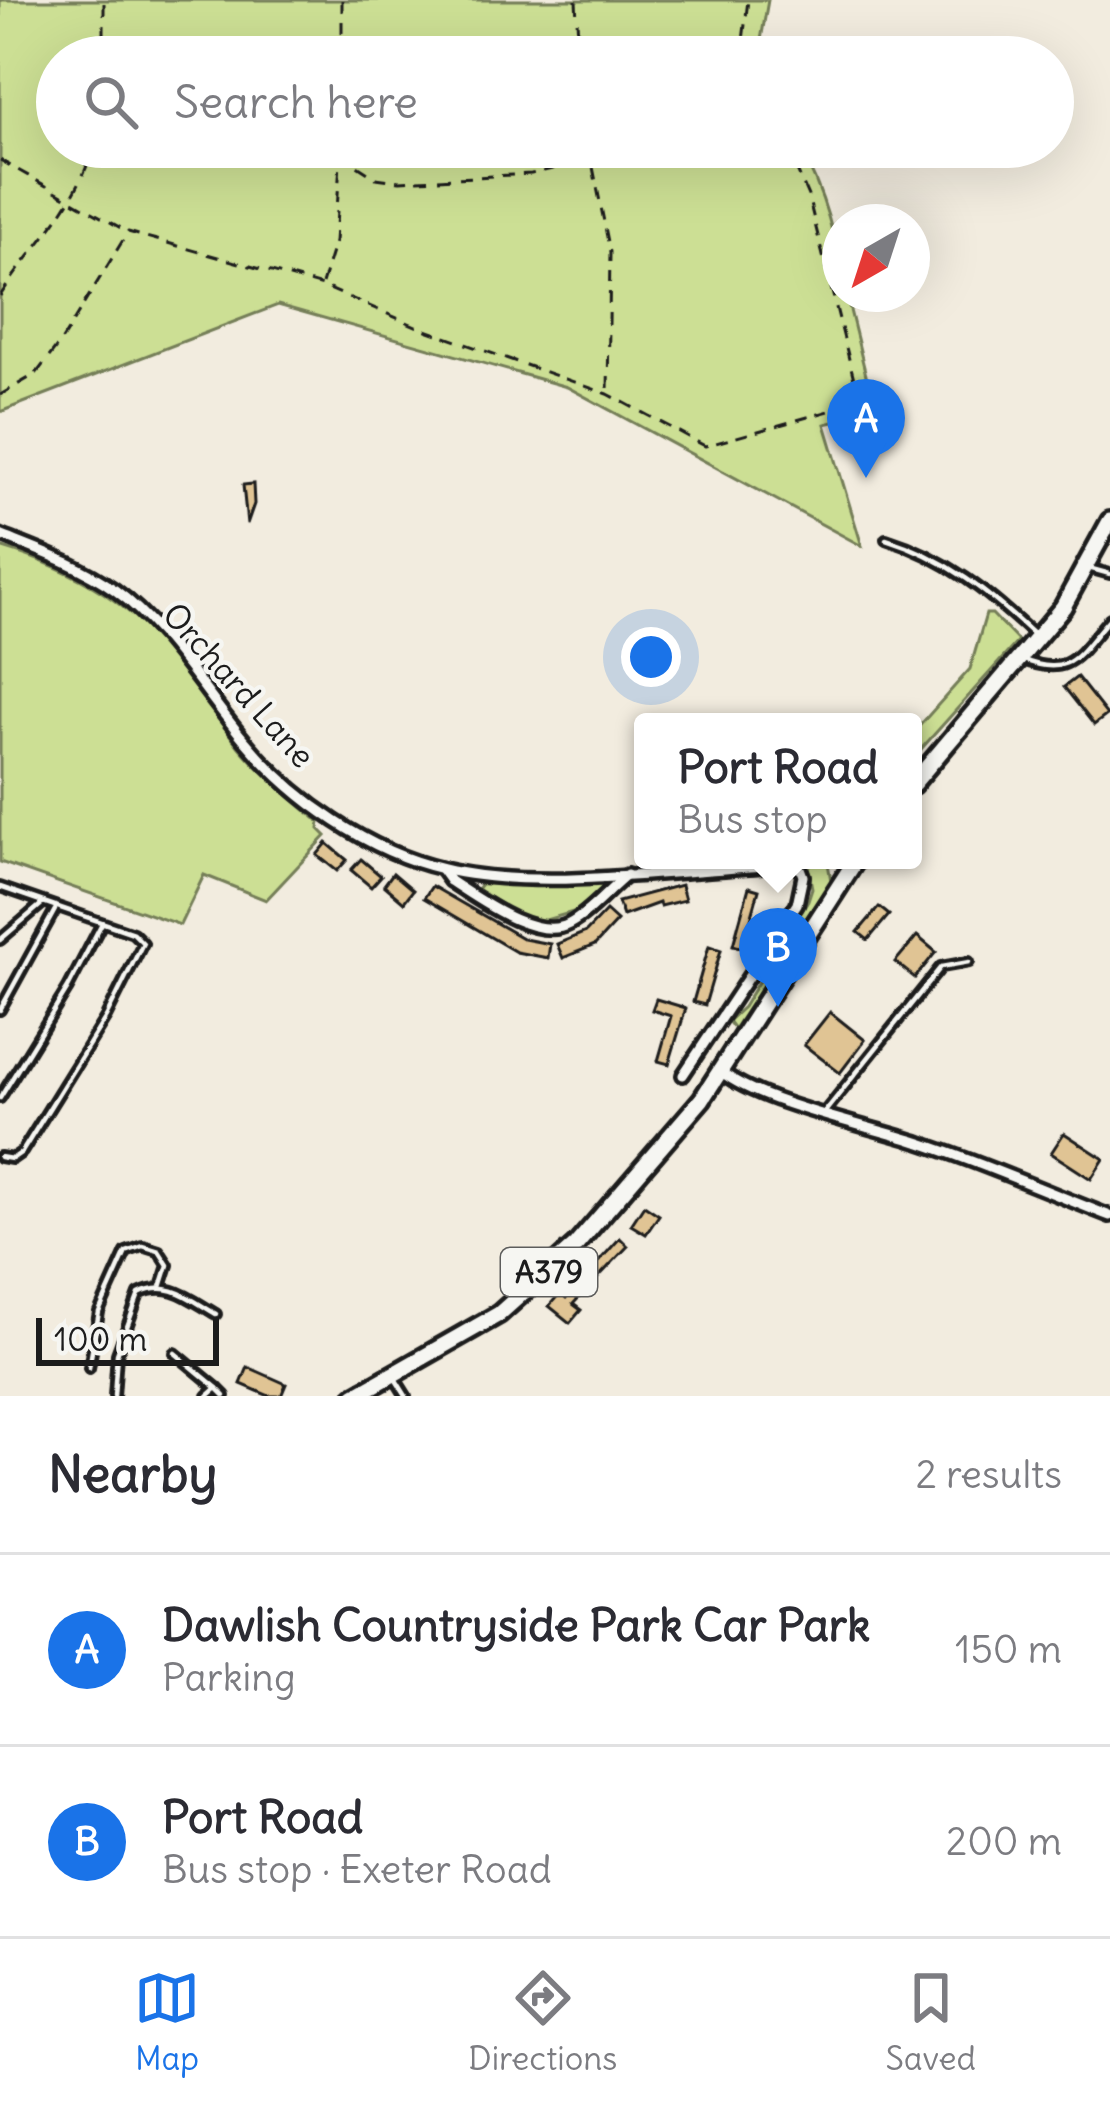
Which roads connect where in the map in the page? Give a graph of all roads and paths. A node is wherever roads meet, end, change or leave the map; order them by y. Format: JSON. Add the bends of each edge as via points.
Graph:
{"nodes":[{"id":1,"x":104,"y":0,"type":"edge"},
{"id":2,"x":342,"y":0,"type":"edge"},
{"id":3,"x":576,"y":0,"type":"edge"},
{"id":4,"x":748,"y":0,"type":"edge"},
{"id":5,"x":104,"y":36,"type":"edge"},
{"id":6,"x":343,"y":36,"type":"edge"},
{"id":7,"x":578,"y":36,"type":"edge"},
{"id":8,"x":744,"y":36,"type":"edge"},
{"id":9,"x":0,"y":160,"type":"edge"},
{"id":10,"x":86,"y":168,"type":"edge"},
{"id":11,"x":339,"y":168,"type":"edge"},
{"id":12,"x":360,"y":168,"type":"edge"},
{"id":13,"x":557,"y":168,"type":"edge"},
{"id":14,"x":594,"y":168,"type":"edge"},
{"id":15,"x":796,"y":168,"type":"edge"},
{"id":16,"x":68,"y":201,"type":"junction"},
{"id":17,"x":128,"y":232,"type":"junction"},
{"id":18,"x":322,"y":286,"type":"junction"},
{"id":19,"x":0,"y":296,"type":"edge"},
{"id":20,"x":608,"y":394,"type":"junction"},
{"id":21,"x":0,"y":395,"type":"edge"},
{"id":22,"x":856,"y":410,"type":"junction"},
{"id":23,"x":854,"y":422,"type":"dead end"},
{"id":24,"x":1110,"y":521,"type":"edge"},
{"id":25,"x":0,"y":535,"type":"edge"},
{"id":26,"x":886,"y":539,"type":"dead end"},
{"id":27,"x":1087,"y":567,"type":"junction"},
{"id":28,"x":1110,"y":574,"type":"edge"},
{"id":29,"x":1110,"y":618,"type":"edge"},
{"id":30,"x":1039,"y":639,"type":"junction"},
{"id":31,"x":1021,"y":659,"type":"junction"},
{"id":32,"x":922,"y":774,"type":"edge"},
{"id":33,"x":442,"y":869,"type":"junction"},
{"id":34,"x":719,"y":869,"type":"edge"},
{"id":35,"x":801,"y":869,"type":"edge"},
{"id":36,"x":846,"y":869,"type":"edge"},
{"id":37,"x":627,"y":875,"type":"junction"},
{"id":38,"x":0,"y":887,"type":"edge"},
{"id":39,"x":43,"y":904,"type":"junction"},
{"id":40,"x":56,"y":908,"type":"junction"},
{"id":41,"x":102,"y":923,"type":"junction"},
{"id":42,"x":0,"y":940,"type":"edge"},
{"id":43,"x":969,"y":962,"type":"dead end"},
{"id":44,"x":0,"y":1010,"type":"edge"},
{"id":45,"x":716,"y":1027,"type":"junction"},
{"id":46,"x":741,"y":1043,"type":"junction"},
{"id":47,"x":722,"y":1072,"type":"junction"},
{"id":48,"x":683,"y":1075,"type":"dead end"},
{"id":49,"x":0,"y":1098,"type":"edge"},
{"id":50,"x":824,"y":1113,"type":"junction"},
{"id":51,"x":0,"y":1156,"type":"edge"},
{"id":52,"x":1110,"y":1216,"type":"edge"},
{"id":53,"x":161,"y":1287,"type":"junction"},
{"id":54,"x":216,"y":1314,"type":"dead end"},
{"id":55,"x":175,"y":1353,"type":"dead end"},
{"id":56,"x":89,"y":1368,"type":"dead end"},
{"id":57,"x":393,"y":1376,"type":"junction"},
{"id":58,"x":217,"y":1388,"type":"junction"},
{"id":59,"x":114,"y":1396,"type":"edge"},
{"id":60,"x":208,"y":1396,"type":"edge"},
{"id":61,"x":225,"y":1396,"type":"edge"},
{"id":62,"x":355,"y":1396,"type":"edge"},
{"id":63,"x":406,"y":1396,"type":"edge"}],
"edges":[{"from":1,"to":5,"type":"path"},
{"from":2,"to":6,"type":"path"},
{"from":3,"to":7,"type":"path"},
{"from":4,"to":8,"type":"path"},
{"from":9,"to":16,"type":"path"},
{"from":10,"to":16,"type":"path"},
{"from":11,"to":18,"type":"path","via":[[335,242]]},
{"from":12,"to":13,"type":"path","via":[[400,181]]},
{"from":14,"to":20,"type":"path","via":[[610,252]]},
{"from":15,"to":22,"type":"path"},
{"from":16,"to":17,"type":"path"},
{"from":16,"to":19,"type":"path"},
{"from":17,"to":18,"type":"path"},
{"from":17,"to":21,"type":"path","via":[[36,374]]},
{"from":18,"to":20,"type":"path"},
{"from":20,"to":22,"type":"path","via":[[705,446]]},
{"from":22,"to":23,"type":"path"},
{"from":24,"to":27,"type":"main road"},
{"from":25,"to":33,"type":"street","name":"Orchard Lane","via":[[119,593],[256,754],[344,827]]},
{"from":26,"to":30,"type":"lane","via":[[959,570]]},
{"from":27,"to":28,"type":"lane"},
{"from":27,"to":30,"type":"main road"},
{"from":29,"to":31,"type":"lane","via":[[1064,667]]},
{"from":30,"to":31,"type":"main road"},
{"from":31,"to":32,"type":"main road"},
{"from":33,"to":37,"type":"street","name":"Orchard Lane"},
{"from":33,"to":37,"type":"street","via":[[526,926],[553,930]]},
{"from":34,"to":37,"type":"street","name":"Orchard Lane"},
{"from":35,"to":45,"type":"street","via":[[797,904]]},
{"from":36,"to":46,"type":"main road","number":"A379"},
{"from":38,"to":39,"type":"lane"},
{"from":39,"to":40,"type":"lane"},
{"from":39,"to":42,"type":"lane"},
{"from":40,"to":41,"type":"lane"},
{"from":40,"to":44,"type":"lane"},
{"from":41,"to":49,"type":"lane"},
{"from":41,"to":51,"type":"lane","via":[[141,938],[142,951],[22,1152]]},
{"from":43,"to":50,"type":"lane","via":[[941,967]]},
{"from":45,"to":46,"type":"street"},
{"from":45,"to":48,"type":"street"},
{"from":46,"to":47,"type":"main road","number":"A379"},
{"from":47,"to":50,"type":"street"},
{"from":47,"to":57,"type":"main road","number":"A379","via":[[540,1281]]},
{"from":50,"to":52,"type":"street"},
{"from":53,"to":54,"type":"lane"},
{"from":53,"to":56,"type":"lane","via":[[168,1265],[159,1250],[126,1252],[99,1312]]},
{"from":53,"to":59,"type":"lane","via":[[134,1301]]},
{"from":55,"to":58,"type":"lane"},
{"from":57,"to":62,"type":"main road","number":"A379"},
{"from":57,"to":63,"type":"lane"},
{"from":58,"to":60,"type":"lane"},
{"from":58,"to":61,"type":"lane"}]}
